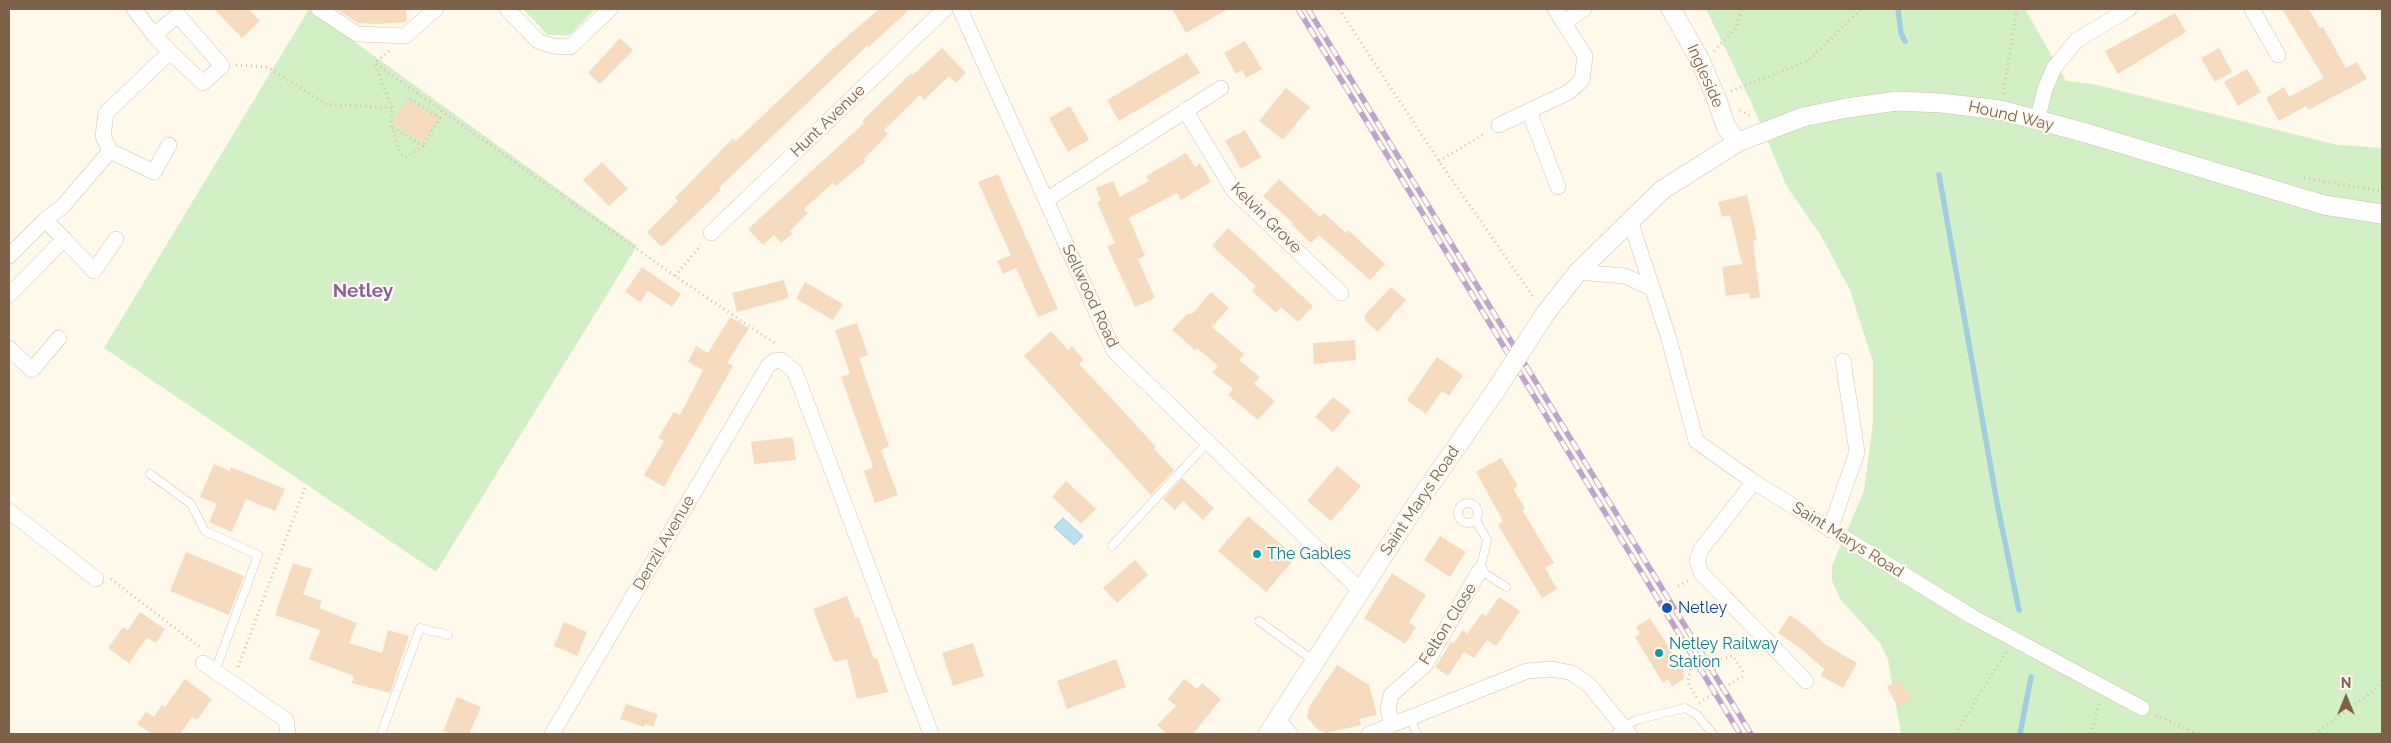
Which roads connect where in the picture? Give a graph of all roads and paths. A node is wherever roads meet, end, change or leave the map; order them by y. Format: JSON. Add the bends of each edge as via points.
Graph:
{"nodes":[{"id":1,"x":134,"y":9,"type":"edge"},
{"id":2,"x":319,"y":9,"type":"edge"},
{"id":3,"x":436,"y":9,"type":"edge"},
{"id":4,"x":507,"y":9,"type":"edge"},
{"id":5,"x":610,"y":9,"type":"edge"},
{"id":6,"x":945,"y":9,"type":"edge"},
{"id":7,"x":960,"y":9,"type":"edge"},
{"id":8,"x":1341,"y":9,"type":"edge"},
{"id":9,"x":1555,"y":9,"type":"edge"},
{"id":10,"x":1584,"y":9,"type":"edge"},
{"id":11,"x":1672,"y":9,"type":"edge"},
{"id":12,"x":1742,"y":9,"type":"edge"},
{"id":13,"x":1861,"y":9,"type":"edge"},
{"id":14,"x":2016,"y":9,"type":"edge"},
{"id":15,"x":2129,"y":9,"type":"edge"},
{"id":16,"x":2252,"y":9,"type":"edge"},
{"id":17,"x":1565,"y":22,"type":"junction"},
{"id":18,"x":154,"y":35,"type":"junction"},
{"id":19,"x":405,"y":36,"type":"junction"},
{"id":20,"x":170,"y":52,"type":"junction"},
{"id":21,"x":1712,"y":53,"type":"dead end"},
{"id":22,"x":2278,"y":55,"type":"dead end"},
{"id":23,"x":374,"y":63,"type":"junction"},
{"id":24,"x":222,"y":66,"type":"junction"},
{"id":25,"x":1221,"y":88,"type":"dead end"},
{"id":26,"x":1727,"y":92,"type":"dead end"},
{"id":27,"x":2003,"y":98,"type":"dead end"},
{"id":28,"x":410,"y":99,"type":"dead end"},
{"id":29,"x":392,"y":108,"type":"junction"},
{"id":30,"x":1185,"y":110,"type":"junction"},
{"id":31,"x":1529,"y":111,"type":"junction"},
{"id":32,"x":2037,"y":121,"type":"junction"},
{"id":33,"x":1499,"y":125,"type":"joint"},
{"id":34,"x":391,"y":126,"type":"junction"},
{"id":35,"x":1738,"y":142,"type":"junction"},
{"id":36,"x":169,"y":145,"type":"dead end"},
{"id":37,"x":423,"y":146,"type":"junction"},
{"id":38,"x":110,"y":151,"type":"junction"},
{"id":39,"x":1439,"y":161,"type":"junction"},
{"id":40,"x":2296,"y":176,"type":"dead end"},
{"id":41,"x":1558,"y":186,"type":"dead end"},
{"id":42,"x":2382,"y":191,"type":"edge"},
{"id":43,"x":1046,"y":200,"type":"junction"},
{"id":44,"x":2382,"y":214,"type":"edge"},
{"id":45,"x":45,"y":220,"type":"junction"},
{"id":46,"x":1630,"y":220,"type":"junction"},
{"id":47,"x":711,"y":233,"type":"joint"},
{"id":48,"x":64,"y":239,"type":"junction"},
{"id":49,"x":116,"y":240,"type":"dead end"},
{"id":50,"x":9,"y":256,"type":"edge"},
{"id":51,"x":1578,"y":272,"type":"junction"},
{"id":52,"x":674,"y":276,"type":"junction"},
{"id":53,"x":1653,"y":289,"type":"junction"},
{"id":54,"x":10,"y":292,"type":"edge"},
{"id":55,"x":1341,"y":293,"type":"dead end"},
{"id":56,"x":1541,"y":308,"type":"junction"},
{"id":57,"x":59,"y":338,"type":"dead end"},
{"id":58,"x":9,"y":348,"type":"edge"},
{"id":59,"x":781,"y":353,"type":"junction"},
{"id":60,"x":1843,"y":361,"type":"dead end"},
{"id":61,"x":1208,"y":442,"type":"junction"},
{"id":62,"x":150,"y":474,"type":"dead end"},
{"id":63,"x":1754,"y":482,"type":"junction"},
{"id":64,"x":306,"y":485,"type":"dead end"},
{"id":65,"x":9,"y":511,"type":"edge"},
{"id":66,"x":1476,"y":520,"type":"dead end"},
{"id":67,"x":1830,"y":530,"type":"junction"},
{"id":68,"x":1112,"y":546,"type":"dead end"},
{"id":69,"x":1480,"y":570,"type":"junction"},
{"id":70,"x":96,"y":580,"type":"joint"},
{"id":71,"x":1506,"y":587,"type":"dead end"},
{"id":72,"x":1362,"y":592,"type":"junction"},
{"id":73,"x":1259,"y":621,"type":"dead end"},
{"id":74,"x":448,"y":635,"type":"dead end"},
{"id":75,"x":2014,"y":639,"type":"junction"},
{"id":76,"x":1721,"y":659,"type":"dead end"},
{"id":77,"x":1316,"y":662,"type":"junction"},
{"id":78,"x":1692,"y":664,"type":"dead end"},
{"id":79,"x":209,"y":667,"type":"junction"},
{"id":80,"x":2382,"y":679,"type":"edge"},
{"id":81,"x":232,"y":682,"type":"junction"},
{"id":82,"x":1806,"y":682,"type":"dead end"},
{"id":83,"x":2103,"y":688,"type":"junction"},
{"id":84,"x":2142,"y":708,"type":"joint"},
{"id":85,"x":1410,"y":718,"type":"junction"},
{"id":86,"x":1392,"y":725,"type":"junction"},
{"id":87,"x":1273,"y":727,"type":"edge"},
{"id":88,"x":1623,"y":732,"type":"edge"},
{"id":89,"x":288,"y":734,"type":"edge"},
{"id":90,"x":381,"y":734,"type":"edge"},
{"id":91,"x":552,"y":734,"type":"edge"},
{"id":92,"x":931,"y":734,"type":"edge"},
{"id":93,"x":1290,"y":734,"type":"edge"},
{"id":94,"x":1369,"y":734,"type":"edge"},
{"id":95,"x":1417,"y":734,"type":"edge"},
{"id":96,"x":1713,"y":734,"type":"edge"},
{"id":97,"x":1956,"y":734,"type":"edge"},
{"id":98,"x":2091,"y":734,"type":"edge"},
{"id":99,"x":2198,"y":734,"type":"edge"},
{"id":100,"x":2315,"y":734,"type":"edge"}],
"edges":[{"from":1,"to":18,"type":"street"},
{"from":2,"to":19,"type":"street","via":[[357,34]]},
{"from":3,"to":19,"type":"street"},
{"from":4,"to":5,"type":"street","via":[[538,41],[570,47]]},
{"from":6,"to":47,"type":"street","name":"Hunt Avenue"},
{"from":7,"to":43,"type":"street","name":"Sellwood Road"},
{"from":8,"to":39,"type":"path"},
{"from":9,"to":17,"type":"street"},
{"from":10,"to":17,"type":"street"},
{"from":11,"to":35,"type":"street","name":"Ingleside","via":[[1700,60],[1726,127]]},
{"from":12,"to":21,"type":"path","via":[[1736,28]]},
{"from":13,"to":26,"type":"path","via":[[1808,61]]},
{"from":14,"to":27,"type":"path"},
{"from":15,"to":32,"type":"street","via":[[2077,40],[2054,68]]},
{"from":16,"to":22,"type":"street"},
{"from":17,"to":31,"type":"street","via":[[1585,56],[1582,80],[1570,92]]},
{"from":18,"to":20,"type":"street"},
{"from":18,"to":24,"type":"street","via":[[178,14]]},
{"from":19,"to":23,"type":"path"},
{"from":20,"to":24,"type":"street","via":[[203,83]]},
{"from":20,"to":38,"type":"street","via":[[106,113],[103,136]]},
{"from":23,"to":29,"type":"path"},
{"from":23,"to":52,"type":"path"},
{"from":24,"to":29,"type":"path","via":[[228,63],[267,67],[326,104]]},
{"from":25,"to":30,"type":"street"},
{"from":28,"to":37,"type":"path","via":[[440,118]]},
{"from":29,"to":34,"type":"path"},
{"from":30,"to":43,"type":"street"},
{"from":30,"to":55,"type":"street","name":"Kelvin Grove","via":[[1234,191]]},
{"from":31,"to":33,"type":"street"},
{"from":31,"to":41,"type":"street"},
{"from":32,"to":35,"type":"street","name":"Hound Way","via":[[2000,110],[1966,105],[1897,101],[1803,118]]},
{"from":32,"to":44,"type":"street","name":"Hound Way","via":[[2324,205]]},
{"from":33,"to":39,"type":"path"},
{"from":34,"to":37,"type":"path"},
{"from":34,"to":37,"type":"path","via":[[400,154],[405,157]]},
{"from":35,"to":46,"type":"street","name":"Hound Way","via":[[1662,190]]},
{"from":36,"to":38,"type":"street","via":[[154,172]]},
{"from":38,"to":45,"type":"street","via":[[63,206]]},
{"from":39,"to":56,"type":"path"},
{"from":40,"to":42,"type":"path"},
{"from":43,"to":61,"type":"street","name":"Sellwood Road","via":[[1114,351]]},
{"from":45,"to":48,"type":"street"},
{"from":45,"to":50,"type":"street"},
{"from":46,"to":51,"type":"street","name":"Saint Marys Road"},
{"from":46,"to":53,"type":"street","name":"Saint Marys Road"},
{"from":47,"to":52,"type":"path"},
{"from":48,"to":49,"type":"street","via":[[94,271]]},
{"from":48,"to":54,"type":"street"},
{"from":51,"to":53,"type":"street","via":[[1625,276]]},
{"from":51,"to":56,"type":"street","name":"Saint Marys Road"},
{"from":52,"to":59,"type":"path"},
{"from":53,"to":63,"type":"street","name":"Saint Marys Road","via":[[1696,441]]},
{"from":56,"to":72,"type":"street","name":"Saint Marys Road","bridge":true,"via":[[1496,390],[1416,505]]},
{"from":57,"to":58,"type":"street","via":[[32,370]]},
{"from":59,"to":91,"type":"street","name":"Denzil Avenue","via":[[768,366]]},
{"from":59,"to":92,"type":"street","via":[[795,372]]},
{"from":60,"to":67,"type":"street","via":[[1857,452]]},
{"from":61,"to":68,"type":"lane"},
{"from":61,"to":72,"type":"street","name":"Sellwood Road"},
{"from":62,"to":79,"type":"lane","via":[[191,504],[205,531],[258,555]]},
{"from":63,"to":67,"type":"street","name":"Saint Marys Road"},
{"from":63,"to":82,"type":"street","via":[[1702,548],[1697,560],[1701,573]]},
{"from":64,"to":81,"type":"path"},
{"from":65,"to":70,"type":"street"},
{"from":66,"to":69,"type":"lane","via":[[1487,540]]},
{"from":67,"to":75,"type":"street","name":"Saint Marys Road"},
{"from":69,"to":71,"type":"lane"},
{"from":69,"to":86,"type":"street","name":"Felton Close","via":[[1425,664],[1392,695],[1388,709]]},
{"from":70,"to":79,"type":"path","via":[[110,579],[200,647]]},
{"from":72,"to":77,"type":"street","name":"Saint Marys Road"},
{"from":73,"to":77,"type":"lane"},
{"from":74,"to":90,"type":"lane","via":[[420,628]]},
{"from":75,"to":83,"type":"street","name":"Saint Marys Road"},
{"from":75,"to":97,"type":"path"},
{"from":76,"to":78,"type":"path","bridge":true,"via":[[1733,656],[1745,675],[1699,703],[1688,683]]},
{"from":77,"to":87,"type":"street","name":"Saint Marys Road"},
{"from":79,"to":81,"type":"street"},
{"from":80,"to":100,"type":"path","via":[[2375,690]]},
{"from":81,"to":89,"type":"street","via":[[286,720]]},
{"from":83,"to":84,"type":"street","name":"Saint Marys Road"},
{"from":83,"to":98,"type":"path"},
{"from":84,"to":99,"type":"path"},
{"from":85,"to":86,"type":"street"},
{"from":85,"to":88,"type":"street","via":[[1527,671],[1552,669],[1572,674],[1589,685]]},
{"from":85,"to":95,"type":"lane"},
{"from":86,"to":94,"type":"street"},
{"from":87,"to":93,"type":"street"},
{"from":88,"to":96,"type":"lane","via":[[1636,720],[1685,708]]}]}
